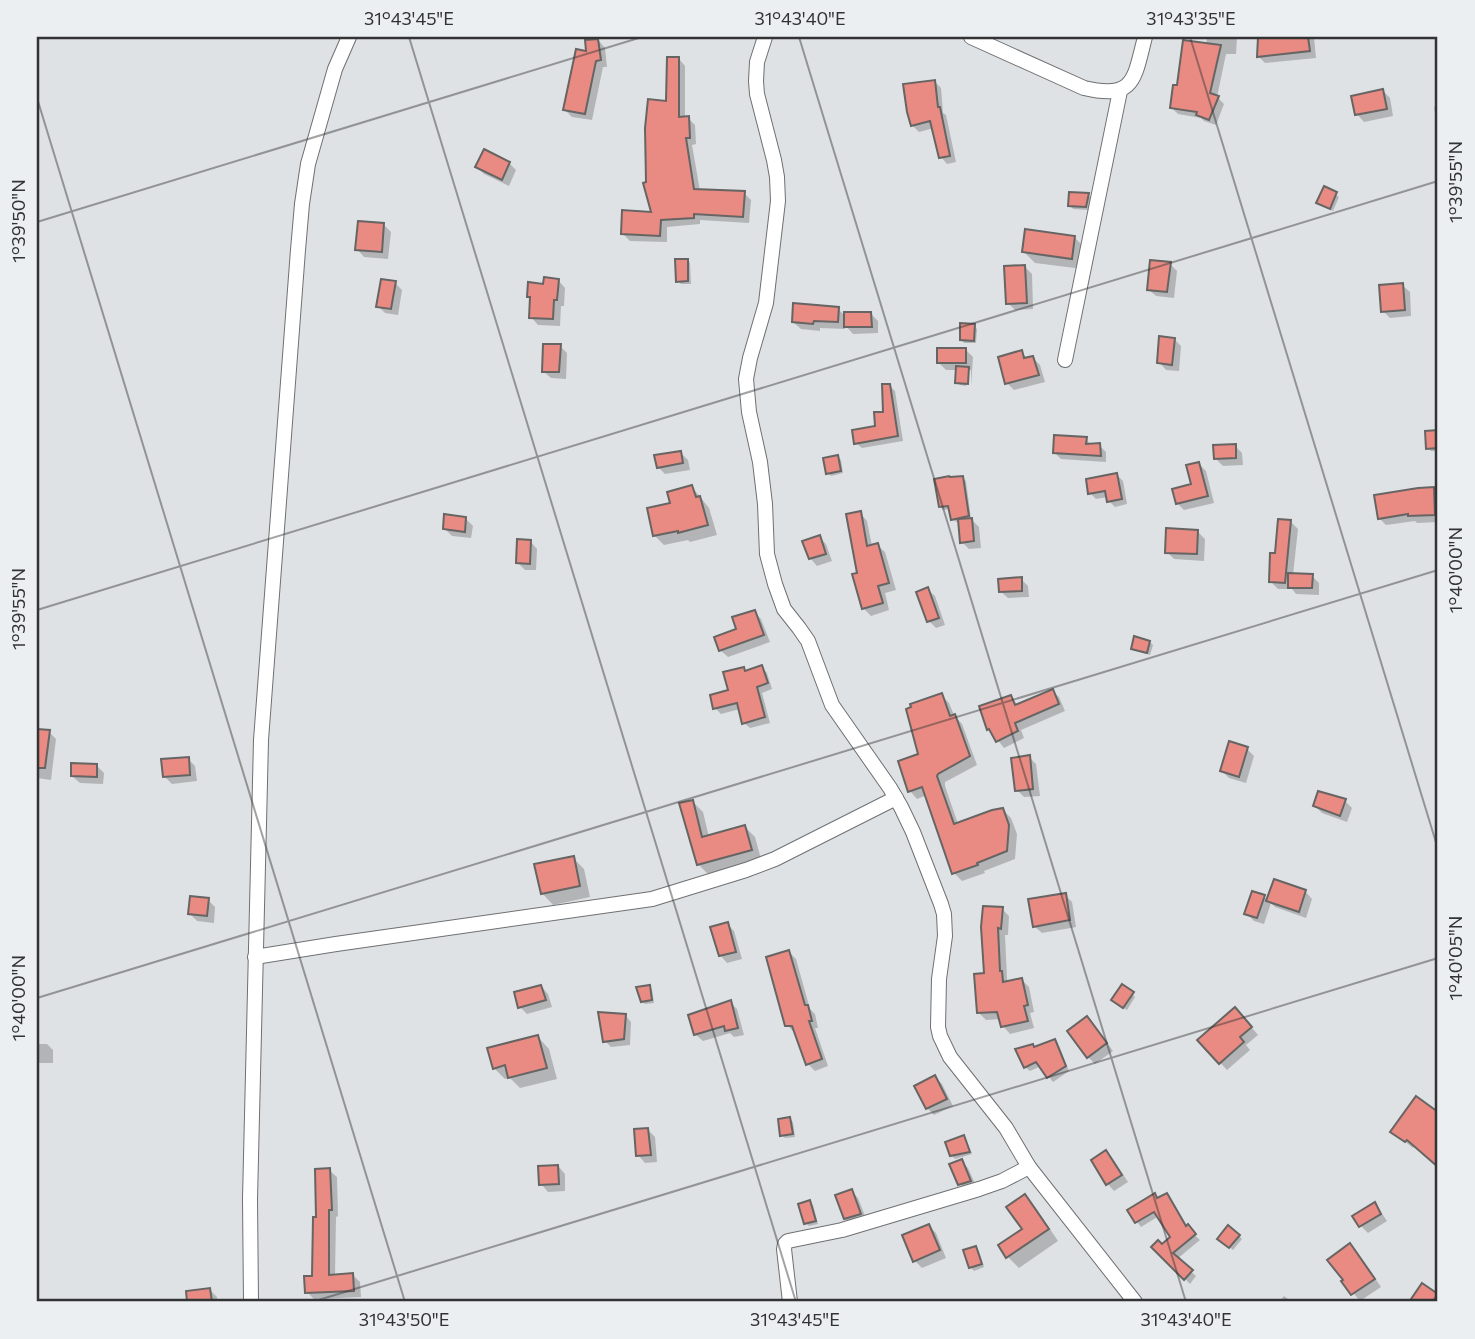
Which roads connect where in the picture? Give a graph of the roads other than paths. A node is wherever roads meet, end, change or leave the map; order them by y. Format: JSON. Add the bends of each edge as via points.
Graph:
{"nodes":[{"id":1,"x":349,"y":37,"type":"edge"},
{"id":2,"x":765,"y":37,"type":"edge"},
{"id":3,"x":971,"y":37,"type":"edge"},
{"id":4,"x":1145,"y":37,"type":"edge"},
{"id":5,"x":1119,"y":90,"type":"junction"},
{"id":6,"x":1065,"y":360,"type":"dead end"},
{"id":7,"x":896,"y":798,"type":"junction"},
{"id":8,"x":255,"y":957,"type":"junction"},
{"id":9,"x":1030,"y":1167,"type":"junction"},
{"id":10,"x":251,"y":1302,"type":"edge"},
{"id":11,"x":790,"y":1302,"type":"edge"},
{"id":12,"x":1135,"y":1302,"type":"edge"}],
"edges":[{"from":1,"to":8,"type":"street","via":[[311,152],[302,204],[261,740]]},
{"from":2,"to":7,"type":"street","via":[[757,62],[757,94],[774,160],[778,201],[766,303],[746,379],[760,462],[767,554],[784,609],[808,641],[832,705]]},
{"from":3,"to":5,"type":"street","via":[[1084,88]]},
{"from":4,"to":5,"type":"street","via":[[1134,77]]},
{"from":5,"to":6,"type":"street"},
{"from":7,"to":8,"type":"street","via":[[775,859],[652,899]]},
{"from":7,"to":9,"type":"street","via":[[914,832],[944,914],[940,1036],[950,1057],[1006,1128]]},
{"from":8,"to":10,"type":"street"},
{"from":9,"to":11,"type":"street","via":[[979,1189],[842,1230],[788,1241],[784,1249]]},
{"from":9,"to":12,"type":"street"}]}
